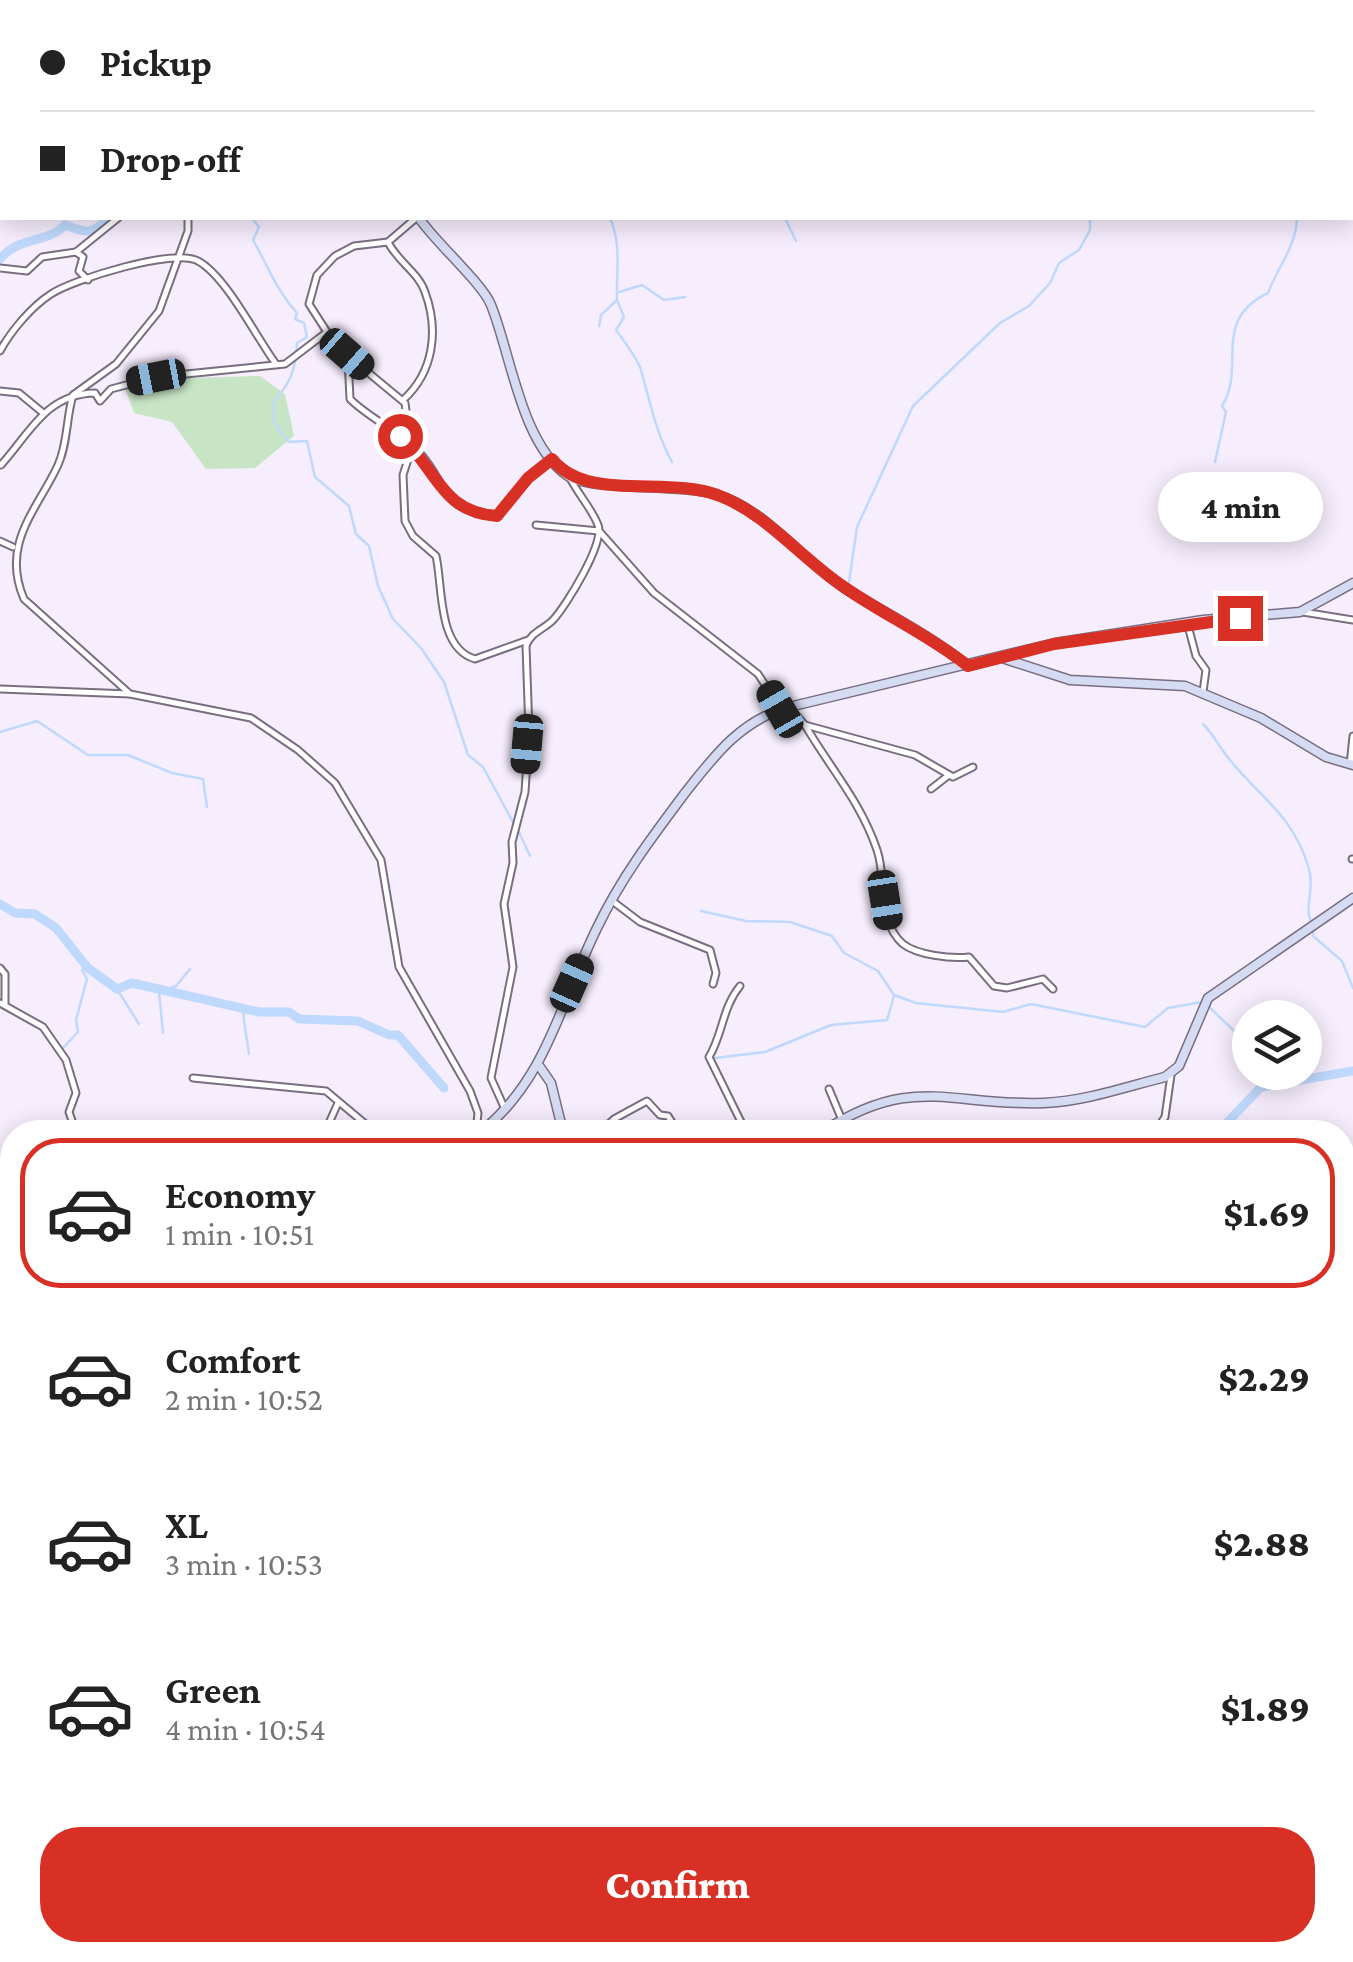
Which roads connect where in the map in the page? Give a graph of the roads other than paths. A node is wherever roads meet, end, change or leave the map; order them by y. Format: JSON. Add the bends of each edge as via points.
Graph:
{"nodes":[{"id":1,"x":116,"y":220,"type":"edge"},
{"id":2,"x":188,"y":220,"type":"edge"},
{"id":3,"x":403,"y":220,"type":"edge"},
{"id":4,"x":413,"y":220,"type":"edge"},
{"id":5,"x":419,"y":220,"type":"edge"},
{"id":6,"x":406,"y":224,"type":"junction"},
{"id":7,"x":388,"y":242,"type":"junction"},
{"id":8,"x":76,"y":252,"type":"junction"},
{"id":9,"x":180,"y":256,"type":"junction"},
{"id":10,"x":0,"y":268,"type":"edge"},
{"id":11,"x":88,"y":280,"type":"junction"},
{"id":12,"x":327,"y":332,"type":"junction"},
{"id":13,"x":0,"y":352,"type":"edge"},
{"id":14,"x":347,"y":354,"type":"junction"},
{"id":15,"x":276,"y":364,"type":"junction"},
{"id":16,"x":0,"y":391,"type":"edge"},
{"id":17,"x":73,"y":395,"type":"junction"},
{"id":18,"x":403,"y":400,"type":"junction"},
{"id":19,"x":42,"y":412,"type":"junction"},
{"id":20,"x":409,"y":444,"type":"junction"},
{"id":21,"x":552,"y":459,"type":"junction"},
{"id":22,"x":0,"y":464,"type":"edge"},
{"id":23,"x":568,"y":476,"type":"junction"},
{"id":24,"x":536,"y":525,"type":"dead end"},
{"id":25,"x":600,"y":530,"type":"junction"},
{"id":26,"x":0,"y":540,"type":"edge"},
{"id":27,"x":13,"y":547,"type":"junction"},
{"id":28,"x":1353,"y":583,"type":"edge"},
{"id":29,"x":1300,"y":612,"type":"junction"},
{"id":30,"x":1353,"y":620,"type":"edge"},
{"id":31,"x":1188,"y":622,"type":"junction"},
{"id":32,"x":528,"y":640,"type":"junction"},
{"id":33,"x":1004,"y":658,"type":"junction"},
{"id":34,"x":968,"y":666,"type":"junction"},
{"id":35,"x":0,"y":688,"type":"edge"},
{"id":36,"x":1203,"y":692,"type":"junction"},
{"id":37,"x":130,"y":694,"type":"junction"},
{"id":38,"x":785,"y":708,"type":"junction"},
{"id":39,"x":805,"y":725,"type":"junction"},
{"id":40,"x":1353,"y":736,"type":"edge"},
{"id":41,"x":1352,"y":765,"type":"edge"},
{"id":42,"x":973,"y":768,"type":"dead end"},
{"id":43,"x":949,"y":775,"type":"junction"},
{"id":44,"x":930,"y":789,"type":"dead end"},
{"id":45,"x":1353,"y":898,"type":"edge"},
{"id":46,"x":611,"y":900,"type":"junction"},
{"id":47,"x":0,"y":968,"type":"edge"},
{"id":48,"x":713,"y":984,"type":"dead end"},
{"id":49,"x":740,"y":986,"type":"dead end"},
{"id":50,"x":1053,"y":989,"type":"dead end"},
{"id":51,"x":2,"y":1004,"type":"edge"},
{"id":52,"x":540,"y":1066,"type":"junction"},
{"id":53,"x":1171,"y":1075,"type":"junction"},
{"id":54,"x":192,"y":1078,"type":"dead end"},
{"id":55,"x":830,"y":1090,"type":"dead end"},
{"id":56,"x":338,"y":1103,"type":"junction"},
{"id":57,"x":505,"y":1110,"type":"junction"},
{"id":58,"x":72,"y":1120,"type":"edge"},
{"id":59,"x":330,"y":1120,"type":"edge"},
{"id":60,"x":360,"y":1120,"type":"edge"},
{"id":61,"x":478,"y":1120,"type":"edge"},
{"id":62,"x":493,"y":1120,"type":"edge"},
{"id":63,"x":560,"y":1120,"type":"edge"},
{"id":64,"x":612,"y":1120,"type":"edge"},
{"id":65,"x":670,"y":1120,"type":"edge"},
{"id":66,"x":740,"y":1120,"type":"edge"},
{"id":67,"x":842,"y":1120,"type":"joint"},
{"id":68,"x":1163,"y":1120,"type":"edge"}],
"edges":[{"from":1,"to":8,"type":"street"},
{"from":2,"to":9,"type":"street"},
{"from":3,"to":6,"type":"street"},
{"from":4,"to":6,"type":"street"},
{"from":5,"to":21,"type":"street","via":[[490,303],[521,400]]},
{"from":6,"to":7,"type":"street"},
{"from":7,"to":12,"type":"street","via":[[345,250],[317,274],[309,304]]},
{"from":7,"to":18,"type":"street","via":[[425,291],[434,346]]},
{"from":8,"to":10,"type":"street","via":[[42,257],[27,271]]},
{"from":8,"to":11,"type":"street"},
{"from":9,"to":11,"type":"street"},
{"from":9,"to":15,"type":"street","via":[[212,271]]},
{"from":9,"to":17,"type":"street","via":[[159,311],[116,364]]},
{"from":11,"to":13,"type":"street","via":[[51,294],[9,334]]},
{"from":12,"to":14,"type":"street"},
{"from":12,"to":15,"type":"street"},
{"from":14,"to":18,"type":"street"},
{"from":14,"to":20,"type":"street","via":[[350,399]]},
{"from":15,"to":17,"type":"street","via":[[129,382],[100,401],[94,393]]},
{"from":16,"to":19,"type":"street","via":[[18,392]]},
{"from":17,"to":19,"type":"street"},
{"from":17,"to":27,"type":"street","via":[[58,464],[16,525]]},
{"from":18,"to":20,"type":"street"},
{"from":19,"to":22,"type":"street"},
{"from":20,"to":21,"type":"street","via":[[455,505],[489,516],[497,516]]},
{"from":20,"to":32,"type":"street","via":[[405,521],[436,556],[439,596],[457,648],[475,659]]},
{"from":21,"to":23,"type":"street"},
{"from":23,"to":25,"type":"street"},
{"from":23,"to":34,"type":"street","via":[[723,497],[846,589]]},
{"from":24,"to":25,"type":"street"},
{"from":25,"to":32,"type":"street","via":[[580,584]]},
{"from":25,"to":38,"type":"street","via":[[654,594],[758,674]]},
{"from":26,"to":27,"type":"street"},
{"from":27,"to":37,"type":"street","via":[[13,581],[24,599]]},
{"from":28,"to":29,"type":"street"},
{"from":29,"to":30,"type":"street"},
{"from":29,"to":31,"type":"street"},
{"from":31,"to":33,"type":"street"},
{"from":31,"to":36,"type":"street","via":[[1206,670]]},
{"from":32,"to":57,"type":"street","via":[[525,792],[504,904],[513,968],[491,1078]]},
{"from":33,"to":34,"type":"street"},
{"from":33,"to":36,"type":"street","via":[[1070,680],[1168,683]]},
{"from":34,"to":38,"type":"street"},
{"from":35,"to":37,"type":"street"},
{"from":36,"to":41,"type":"street"},
{"from":37,"to":61,"type":"street","via":[[251,718],[335,783],[382,860],[397,960],[470,1090]]},
{"from":38,"to":39,"type":"street"},
{"from":38,"to":46,"type":"street","via":[[720,748]]},
{"from":39,"to":43,"type":"street","via":[[915,755]]},
{"from":39,"to":50,"type":"street","via":[[860,806],[882,868],[888,921],[901,943],[938,958],[969,957],[994,986],[1042,979]]},
{"from":40,"to":41,"type":"street"},
{"from":42,"to":43,"type":"street"},
{"from":43,"to":44,"type":"street"},
{"from":45,"to":53,"type":"street","via":[[1208,998]]},
{"from":46,"to":48,"type":"street","via":[[640,922],[710,950]]},
{"from":46,"to":52,"type":"street"},
{"from":47,"to":51,"type":"street"},
{"from":49,"to":66,"type":"street","via":[[709,1057]]},
{"from":51,"to":58,"type":"street","via":[[43,1027],[66,1060],[75,1087]]},
{"from":52,"to":57,"type":"street"},
{"from":52,"to":63,"type":"street"},
{"from":53,"to":67,"type":"street","via":[[1056,1102],[913,1094]]},
{"from":53,"to":68,"type":"street"},
{"from":54,"to":56,"type":"street","via":[[318,1090]]},
{"from":55,"to":67,"type":"street"},
{"from":56,"to":59,"type":"street"},
{"from":56,"to":60,"type":"street"},
{"from":57,"to":62,"type":"street"},
{"from":64,"to":65,"type":"street","via":[[647,1101]]}]}
